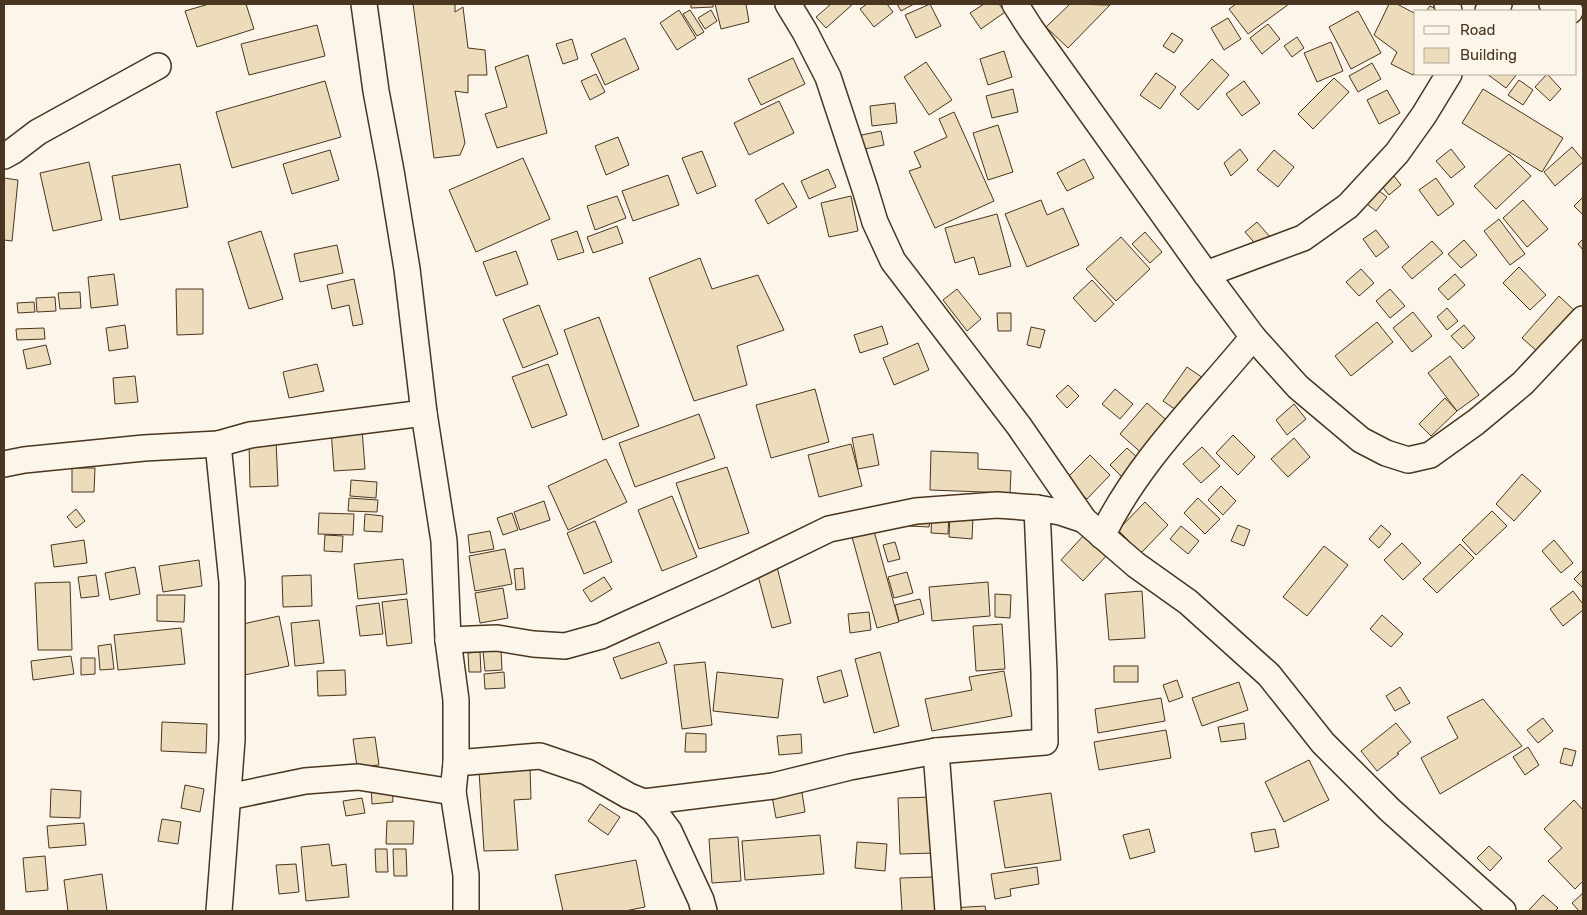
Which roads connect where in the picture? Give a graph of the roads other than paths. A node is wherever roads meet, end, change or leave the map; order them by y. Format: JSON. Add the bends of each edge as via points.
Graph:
{"nodes":[{"id":1,"x":364,"y":4,"type":"edge"},
{"id":2,"x":788,"y":4,"type":"edge"},
{"id":3,"x":1015,"y":4,"type":"edge"},
{"id":4,"x":1552,"y":4,"type":"edge"},
{"id":5,"x":1567,"y":10,"type":"edge"},
{"id":6,"x":158,"y":66,"type":"dead end"},
{"id":7,"x":1448,"y":75,"type":"edge"},
{"id":8,"x":4,"y":156,"type":"edge"},
{"id":9,"x":1206,"y":274,"type":"junction"},
{"id":10,"x":1583,"y":319,"type":"edge"},
{"id":11,"x":1253,"y":337,"type":"junction"},
{"id":12,"x":424,"y":414,"type":"junction"},
{"id":13,"x":218,"y":444,"type":"junction"},
{"id":14,"x":4,"y":464,"type":"edge"},
{"id":15,"x":1037,"y":508,"type":"junction"},
{"id":16,"x":1093,"y":528,"type":"junction"},
{"id":17,"x":448,"y":640,"type":"junction"},
{"id":18,"x":936,"y":751,"type":"junction"},
{"id":19,"x":456,"y":763,"type":"junction"},
{"id":20,"x":453,"y":792,"type":"junction"},
{"id":21,"x":228,"y":797,"type":"junction"},
{"id":22,"x":644,"y":802,"type":"junction"},
{"id":23,"x":219,"y":911,"type":"edge"},
{"id":24,"x":466,"y":911,"type":"edge"},
{"id":25,"x":704,"y":911,"type":"edge"},
{"id":26,"x":948,"y":911,"type":"edge"},
{"id":27,"x":1503,"y":911,"type":"edge"}],
"edges":[{"from":1,"to":12,"type":"street","via":[[407,268]]},
{"from":2,"to":16,"type":"street","via":[[828,77],[875,222],[893,261]]},
{"from":3,"to":9,"type":"street"},
{"from":4,"to":5,"type":"street"},
{"from":6,"to":8,"type":"street","via":[[38,132]]},
{"from":7,"to":9,"type":"street","via":[[1397,153],[1348,206],[1303,238]]},
{"from":9,"to":11,"type":"street"},
{"from":10,"to":11,"type":"street","via":[[1523,383],[1476,422],[1430,455],[1408,460],[1360,440],[1298,386]]},
{"from":11,"to":16,"type":"street","via":[[1153,456],[1114,511]]},
{"from":12,"to":13,"type":"street","via":[[250,435]]},
{"from":12,"to":17,"type":"street","via":[[444,541]]},
{"from":13,"to":14,"type":"street","via":[[144,448]]},
{"from":13,"to":21,"type":"street","via":[[232,582],[232,740]]},
{"from":15,"to":16,"type":"street","via":[[1060,512]]},
{"from":15,"to":17,"type":"street","via":[[997,505],[916,510],[830,529],[601,636],[565,646],[497,638]]},
{"from":15,"to":18,"type":"street","via":[[1045,742]]},
{"from":16,"to":27,"type":"street","via":[[1136,565],[1188,602],[1269,675],[1323,743],[1390,810]]},
{"from":17,"to":19,"type":"street","via":[[456,700]]},
{"from":18,"to":22,"type":"street","via":[[773,786]]},
{"from":18,"to":26,"type":"street"},
{"from":19,"to":20,"type":"street"},
{"from":19,"to":22,"type":"street","via":[[540,756],[587,772]]},
{"from":20,"to":21,"type":"street","via":[[358,777],[305,781]]},
{"from":20,"to":24,"type":"street","via":[[466,875]]},
{"from":21,"to":23,"type":"street"},
{"from":22,"to":25,"type":"street","via":[[669,831]]}]}
